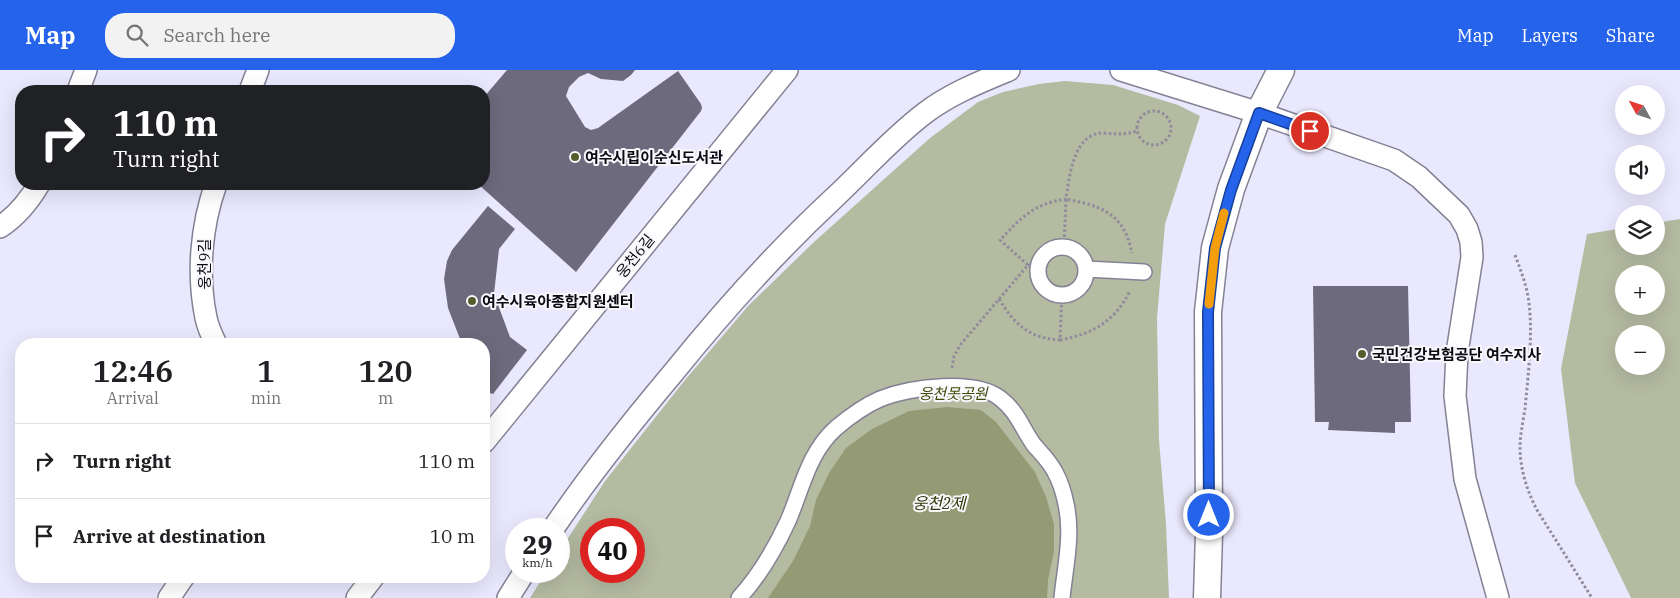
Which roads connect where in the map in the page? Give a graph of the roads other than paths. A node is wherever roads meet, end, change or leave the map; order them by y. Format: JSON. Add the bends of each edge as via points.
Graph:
{"nodes":[{"id":1,"x":86,"y":70,"type":"edge"},
{"id":2,"x":258,"y":70,"type":"edge"},
{"id":3,"x":786,"y":70,"type":"edge"},
{"id":4,"x":1009,"y":70,"type":"edge"},
{"id":5,"x":1121,"y":70,"type":"edge"},
{"id":6,"x":1281,"y":70,"type":"edge"},
{"id":7,"x":80,"y":85,"type":"edge"},
{"id":8,"x":252,"y":85,"type":"edge"},
{"id":9,"x":1259,"y":113,"type":"junction"},
{"id":10,"x":36,"y":190,"type":"edge"},
{"id":11,"x":214,"y":190,"type":"edge"},
{"id":12,"x":0,"y":227,"type":"edge"},
{"id":13,"x":1086,"y":269,"type":"junction"},
{"id":14,"x":1144,"y":272,"type":"dead end"},
{"id":15,"x":214,"y":338,"type":"edge"},
{"id":16,"x":490,"y":435,"type":"edge"},
{"id":17,"x":561,"y":518,"type":"edge"},
{"id":18,"x":179,"y":583,"type":"edge"},
{"id":19,"x":369,"y":583,"type":"edge"},
{"id":20,"x":517,"y":583,"type":"edge"},
{"id":21,"x":169,"y":598,"type":"edge"},
{"id":22,"x":357,"y":598,"type":"edge"},
{"id":23,"x":508,"y":598,"type":"edge"},
{"id":24,"x":739,"y":598,"type":"edge"},
{"id":25,"x":1062,"y":598,"type":"edge"},
{"id":26,"x":1207,"y":598,"type":"edge"},
{"id":27,"x":1498,"y":598,"type":"edge"}],
"edges":[{"from":1,"to":7,"type":"street"},
{"from":2,"to":8,"type":"street"},
{"from":3,"to":16,"type":"street","name":"웅천6길"},
{"from":4,"to":17,"type":"street","via":[[955,94],[926,112],[897,135],[781,248],[628,427]]},
{"from":5,"to":9,"type":"street"},
{"from":6,"to":9,"type":"street"},
{"from":9,"to":26,"type":"street","via":[[1231,190],[1215,248],[1208,312]]},
{"from":9,"to":27,"type":"street","via":[[1394,160],[1448,203],[1467,229],[1472,257],[1457,353],[1455,396],[1464,478]]},
{"from":10,"to":12,"type":"street","via":[[14,217]]},
{"from":11,"to":15,"type":"street","name":"웅천9길","via":[[202,242],[202,282],[206,319]]},
{"from":13,"to":13,"type":"street","via":[[1080,255],[1068,247],[1052,249],[1034,266],[1046,288],[1062,294],[1069,294],[1082,284]]},
{"from":13,"to":14,"type":"street"},
{"from":18,"to":21,"type":"street"},
{"from":19,"to":22,"type":"street"},
{"from":20,"to":23,"type":"street"},
{"from":24,"to":25,"type":"street","via":[[774,550],[814,456],[834,430],[855,413],[881,399],[950,386],[977,388],[1000,398],[1019,418],[1055,471],[1066,504],[1070,541]]}]}
